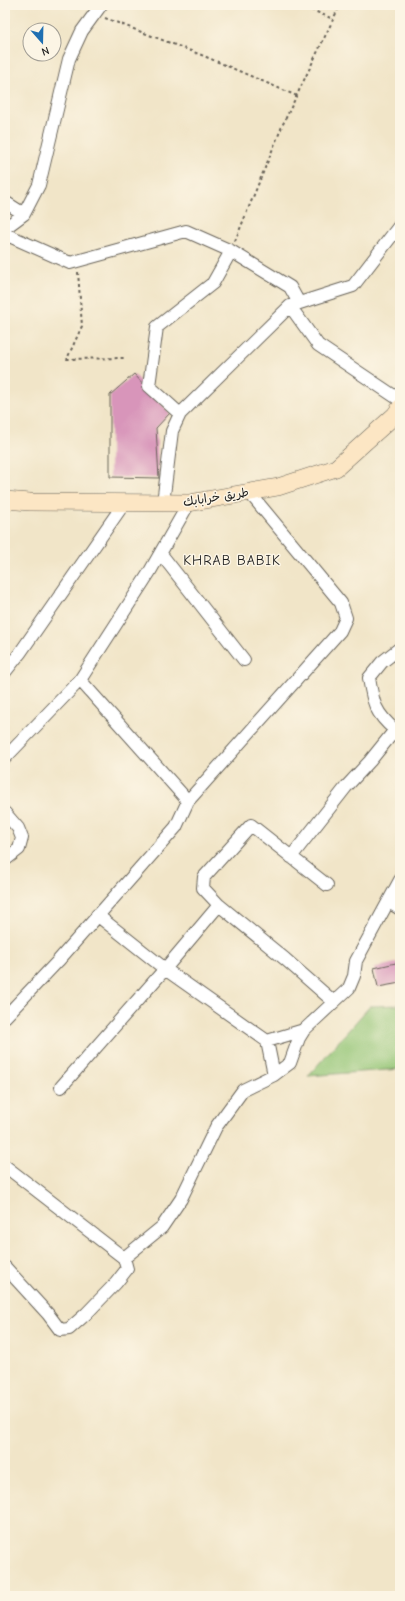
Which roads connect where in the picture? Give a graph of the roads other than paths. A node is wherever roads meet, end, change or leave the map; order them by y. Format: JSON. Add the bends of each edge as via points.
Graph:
{"nodes":[{"id":1,"x":98,"y":10,"type":"edge"},
{"id":2,"x":5,"y":202,"type":"edge"},
{"id":3,"x":24,"y":214,"type":"junction"},
{"id":4,"x":400,"y":225,"type":"edge"},
{"id":5,"x":5,"y":228,"type":"edge"},
{"id":6,"x":5,"y":234,"type":"edge"},
{"id":7,"x":231,"y":251,"type":"junction"},
{"id":8,"x":295,"y":305,"type":"junction"},
{"id":9,"x":400,"y":400,"type":"edge"},
{"id":10,"x":400,"y":408,"type":"edge"},
{"id":11,"x":180,"y":414,"type":"junction"},
{"id":12,"x":249,"y":492,"type":"junction"},
{"id":13,"x":5,"y":500,"type":"edge"},
{"id":14,"x":126,"y":502,"type":"junction"},
{"id":15,"x":163,"y":503,"type":"junction"},
{"id":16,"x":189,"y":503,"type":"junction"},
{"id":17,"x":161,"y":554,"type":"junction"},
{"id":18,"x":400,"y":648,"type":"edge"},
{"id":19,"x":244,"y":660,"type":"dead end"},
{"id":20,"x":5,"y":672,"type":"edge"},
{"id":21,"x":80,"y":680,"type":"junction"},
{"id":22,"x":397,"y":732,"type":"edge"},
{"id":23,"x":5,"y":758,"type":"edge"},
{"id":24,"x":188,"y":801,"type":"junction"},
{"id":25,"x":5,"y":813,"type":"edge"},
{"id":26,"x":291,"y":857,"type":"junction"},
{"id":27,"x":5,"y":860,"type":"edge"},
{"id":28,"x":400,"y":880,"type":"edge"},
{"id":29,"x":327,"y":885,"type":"dead end"},
{"id":30,"x":389,"y":902,"type":"junction"},
{"id":31,"x":219,"y":905,"type":"junction"},
{"id":32,"x":400,"y":909,"type":"edge"},
{"id":33,"x":97,"y":915,"type":"junction"},
{"id":34,"x":165,"y":969,"type":"junction"},
{"id":35,"x":334,"y":1002,"type":"junction"},
{"id":36,"x":5,"y":1017,"type":"edge"},
{"id":37,"x":304,"y":1030,"type":"junction"},
{"id":38,"x":267,"y":1041,"type":"junction"},
{"id":39,"x":274,"y":1074,"type":"junction"},
{"id":40,"x":61,"y":1087,"type":"dead end"},
{"id":41,"x":5,"y":1166,"type":"edge"},
{"id":42,"x":124,"y":1258,"type":"junction"},
{"id":43,"x":5,"y":1267,"type":"edge"}],
"edges":[{"from":1,"to":3,"type":"street","via":[[82,31],[69,58],[39,185]]},
{"from":2,"to":3,"type":"street"},
{"from":3,"to":5,"type":"street"},
{"from":4,"to":8,"type":"street","via":[[354,286]]},
{"from":6,"to":7,"type":"street","via":[[70,263],[186,231]]},
{"from":7,"to":8,"type":"street","via":[[290,287]]},
{"from":7,"to":11,"type":"street","via":[[213,283],[156,327],[149,386]]},
{"from":8,"to":9,"type":"street","via":[[318,345]]},
{"from":8,"to":11,"type":"street"},
{"from":10,"to":12,"type":"main road","name":"طريق خرابابك","via":[[336,468],[278,487]]},
{"from":11,"to":15,"type":"street","via":[[172,431]]},
{"from":12,"to":16,"type":"main road","name":"طريق خرابابك"},
{"from":12,"to":24,"type":"street","via":[[341,603],[346,618],[340,631]]},
{"from":13,"to":14,"type":"main road","name":"طريق خرابابك"},
{"from":14,"to":15,"type":"main road","name":"طريق خرابابك"},
{"from":14,"to":20,"type":"street"},
{"from":15,"to":16,"type":"main road","name":"طريق خرابابك"},
{"from":16,"to":17,"type":"street"},
{"from":17,"to":19,"type":"street"},
{"from":17,"to":21,"type":"street"},
{"from":18,"to":22,"type":"street","via":[[382,662],[369,678],[372,698],[382,719]]},
{"from":21,"to":23,"type":"street"},
{"from":21,"to":24,"type":"street"},
{"from":22,"to":26,"type":"street","via":[[346,787]]},
{"from":24,"to":33,"type":"street","via":[[176,827]]},
{"from":25,"to":27,"type":"street","via":[[18,828],[22,838],[18,849]]},
{"from":26,"to":29,"type":"street"},
{"from":26,"to":31,"type":"street","via":[[251,825],[204,877],[203,888]]},
{"from":28,"to":30,"type":"street"},
{"from":30,"to":32,"type":"street"},
{"from":30,"to":35,"type":"street","via":[[356,961],[349,988]]},
{"from":31,"to":34,"type":"street"},
{"from":31,"to":35,"type":"street"},
{"from":33,"to":34,"type":"street"},
{"from":33,"to":36,"type":"street"},
{"from":34,"to":38,"type":"street"},
{"from":34,"to":40,"type":"street"},
{"from":35,"to":37,"type":"street"},
{"from":37,"to":38,"type":"street"},
{"from":37,"to":39,"type":"street","via":[[290,1063]]},
{"from":38,"to":39,"type":"street"},
{"from":39,"to":42,"type":"street","via":[[243,1090],[216,1127],[181,1199],[166,1221]]},
{"from":41,"to":42,"type":"street"},
{"from":42,"to":43,"type":"street","via":[[127,1269],[116,1283],[70,1329],[60,1330]]}]}
